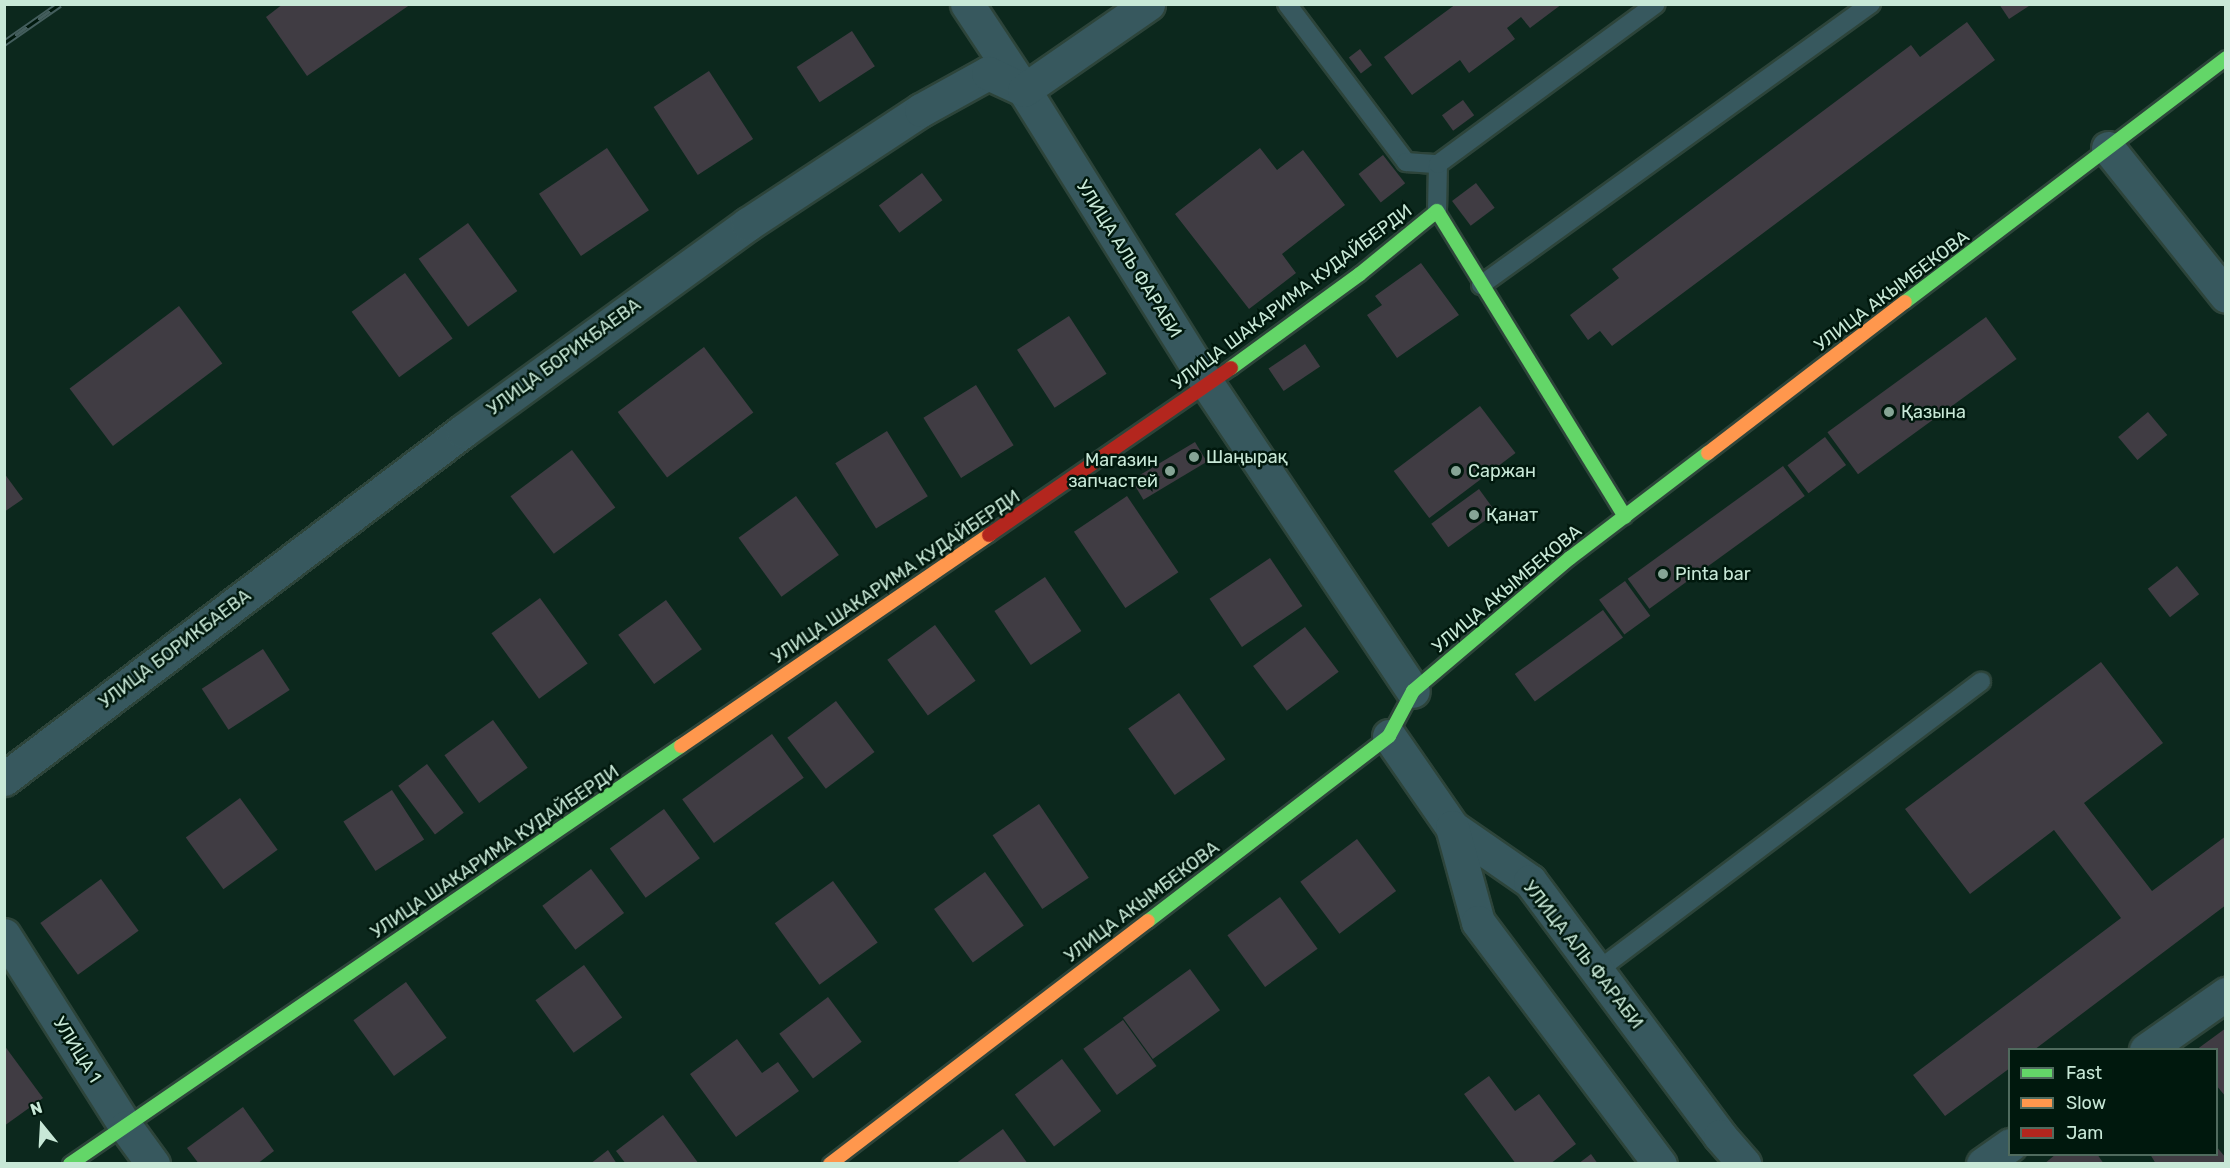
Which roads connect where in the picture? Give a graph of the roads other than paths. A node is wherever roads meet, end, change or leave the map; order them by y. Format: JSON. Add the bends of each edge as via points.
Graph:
{"nodes":[{"id":1,"x":967,"y":4,"type":"edge"},
{"id":2,"x":1148,"y":4,"type":"edge"},
{"id":3,"x":1287,"y":4,"type":"edge"},
{"id":4,"x":1656,"y":4,"type":"edge"},
{"id":5,"x":1871,"y":4,"type":"edge"},
{"id":6,"x":2226,"y":58,"type":"edge"},
{"id":7,"x":1024,"y":90,"type":"junction"},
{"id":8,"x":2108,"y":148,"type":"junction"},
{"id":9,"x":1438,"y":164,"type":"junction"},
{"id":10,"x":1437,"y":211,"type":"junction"},
{"id":11,"x":1481,"y":285,"type":"junction"},
{"id":12,"x":2226,"y":296,"type":"edge"},
{"id":13,"x":1208,"y":385,"type":"junction"},
{"id":14,"x":1625,"y":517,"type":"junction"},
{"id":15,"x":1981,"y":682,"type":"dead end"},
{"id":16,"x":1413,"y":691,"type":"junction"},
{"id":17,"x":1389,"y":736,"type":"junction"},
{"id":18,"x":4,"y":779,"type":"edge"},
{"id":19,"x":1452,"y":827,"type":"junction"},
{"id":20,"x":4,"y":935,"type":"edge"},
{"id":21,"x":1597,"y":971,"type":"junction"},
{"id":22,"x":2226,"y":994,"type":"edge"},
{"id":23,"x":2149,"y":1048,"type":"edge"},
{"id":24,"x":126,"y":1127,"type":"junction"},
{"id":25,"x":2008,"y":1146,"type":"edge"},
{"id":26,"x":70,"y":1164,"type":"edge"},
{"id":27,"x":153,"y":1164,"type":"edge"},
{"id":28,"x":830,"y":1164,"type":"edge"},
{"id":29,"x":1660,"y":1164,"type":"edge"},
{"id":30,"x":1744,"y":1164,"type":"edge"},
{"id":31,"x":1983,"y":1164,"type":"edge"}],
"edges":[{"from":1,"to":7,"type":"street","name":"УЛИЦА АЛЬ ФАРАБИ"},
{"from":2,"to":7,"type":"street"},
{"from":3,"to":9,"type":"lane","via":[[1406,162]]},
{"from":4,"to":9,"type":"lane"},
{"from":5,"to":11,"type":"lane"},
{"from":6,"to":8,"type":"street","name":"УЛИЦА АКЫМБЕКОВА"},
{"from":7,"to":13,"type":"street","name":"УЛИЦА АЛЬ ФАРАБИ"},
{"from":7,"to":18,"type":"street","name":"УЛИЦА БОРИКБАЕВА","via":[[988,73],[921,110],[748,224],[463,430]]},
{"from":8,"to":12,"type":"street"},
{"from":8,"to":14,"type":"street","name":"УЛИЦА АКЫМБЕКОВА"},
{"from":9,"to":10,"type":"lane"},
{"from":10,"to":11,"type":"street","name":"УЛИЦА ШАКАРИМА КУДАЙБЕРДИ"},
{"from":10,"to":13,"type":"street","name":"УЛИЦА ШАКАРИМА КУДАЙБЕРДИ"},
{"from":11,"to":14,"type":"street","name":"УЛИЦА ШАКАРИМА КУДАЙБЕРДИ"},
{"from":13,"to":16,"type":"street","name":"УЛИЦА АЛЬ ФАРАБИ"},
{"from":13,"to":24,"type":"street","name":"УЛИЦА ШАКАРИМА КУДАЙБЕРДИ"},
{"from":14,"to":16,"type":"street","name":"УЛИЦА АКЫМБЕКОВА","via":[[1570,558]]},
{"from":15,"to":21,"type":"lane"},
{"from":16,"to":17,"type":"street","name":"УЛИЦА АКЫМБЕКОВА"},
{"from":17,"to":19,"type":"street"},
{"from":17,"to":28,"type":"street","name":"УЛИЦА АКЫМБЕКОВА"},
{"from":19,"to":21,"type":"street","name":"УЛИЦА АЛЬ ФАРАБИ","via":[[1530,881]]},
{"from":19,"to":29,"type":"street","via":[[1478,922]]},
{"from":20,"to":24,"type":"street","name":"УЛИЦА 1"},
{"from":21,"to":30,"type":"street","name":"УЛИЦА АЛЬ ФАРАБИ"},
{"from":22,"to":23,"type":"street"},
{"from":24,"to":26,"type":"street","name":"УЛИЦА ШАКАРИМА КУДАЙБЕРДИ"},
{"from":24,"to":27,"type":"street","name":"УЛИЦА 1"},
{"from":25,"to":31,"type":"street"}]}
